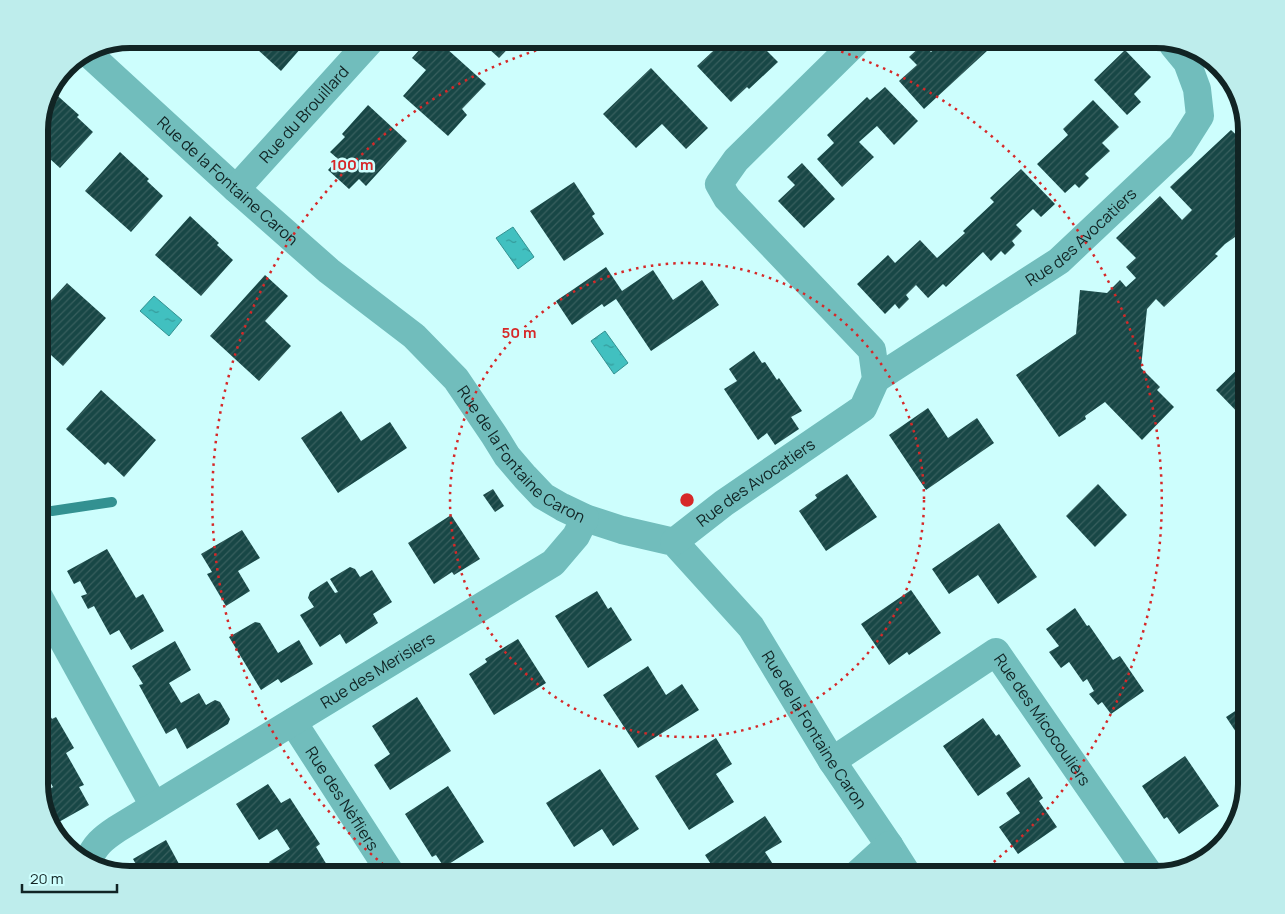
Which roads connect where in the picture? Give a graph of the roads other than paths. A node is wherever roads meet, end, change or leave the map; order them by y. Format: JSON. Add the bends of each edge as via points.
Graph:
{"nodes":[{"id":1,"x":364,"y":48,"type":"edge"},
{"id":2,"x":849,"y":48,"type":"edge"},
{"id":3,"x":1178,"y":51,"type":"edge"},
{"id":4,"x":92,"y":57,"type":"edge"},
{"id":5,"x":236,"y":189,"type":"junction"},
{"id":6,"x":876,"y":379,"type":"junction"},
{"id":7,"x":586,"y":518,"type":"junction"},
{"id":8,"x":674,"y":542,"type":"junction"},
{"id":9,"x":48,"y":613,"type":"edge"},
{"id":10,"x":293,"y":722,"type":"junction"},
{"id":11,"x":832,"y":761,"type":"junction"},
{"id":12,"x":154,"y":806,"type":"junction"},
{"id":13,"x":889,"y":845,"type":"junction"},
{"id":14,"x":90,"y":856,"type":"edge"},
{"id":15,"x":386,"y":866,"type":"edge"},
{"id":16,"x":866,"y":866,"type":"edge"},
{"id":17,"x":902,"y":866,"type":"edge"},
{"id":18,"x":1144,"y":866,"type":"edge"}],
"edges":[{"from":1,"to":5,"type":"street","name":"Rue du Brouillard"},
{"from":2,"to":6,"type":"street","via":[[736,160],[719,184],[727,198],[872,350]]},
{"from":3,"to":6,"type":"street","name":"Rue des Avocatiers","via":[[1187,62],[1197,89],[1200,116],[1181,146],[1059,262]]},
{"from":4,"to":5,"type":"street","name":"Rue de la Fontaine Caron"},
{"from":5,"to":7,"type":"street","name":"Rue de la Fontaine Caron","via":[[329,271],[414,336],[456,379],[507,456],[525,477],[543,496]]},
{"from":6,"to":8,"type":"street","name":"Rue des Avocatiers","via":[[863,408],[724,503]]},
{"from":7,"to":8,"type":"street","name":"Rue de la Fontaine Caron"},
{"from":7,"to":10,"type":"street","name":"Rue des Merisiers","via":[[576,536],[553,563]]},
{"from":8,"to":11,"type":"street","name":"Rue de la Fontaine Caron","via":[[751,628]]},
{"from":9,"to":12,"type":"street"},
{"from":10,"to":12,"type":"street","name":"Rue des Merisiers"},
{"from":10,"to":15,"type":"street","name":"Rue des Nèfliers"},
{"from":11,"to":13,"type":"street","name":"Rue de la Fontaine Caron"},
{"from":11,"to":18,"type":"street","name":"Rue des Micocouliers","via":[[996,652]]},
{"from":12,"to":14,"type":"street","name":"Rue des Merisiers","via":[[103,838]]},
{"from":13,"to":16,"type":"street"},
{"from":13,"to":17,"type":"street","name":"Rue de la Fontaine Caron"}]}
